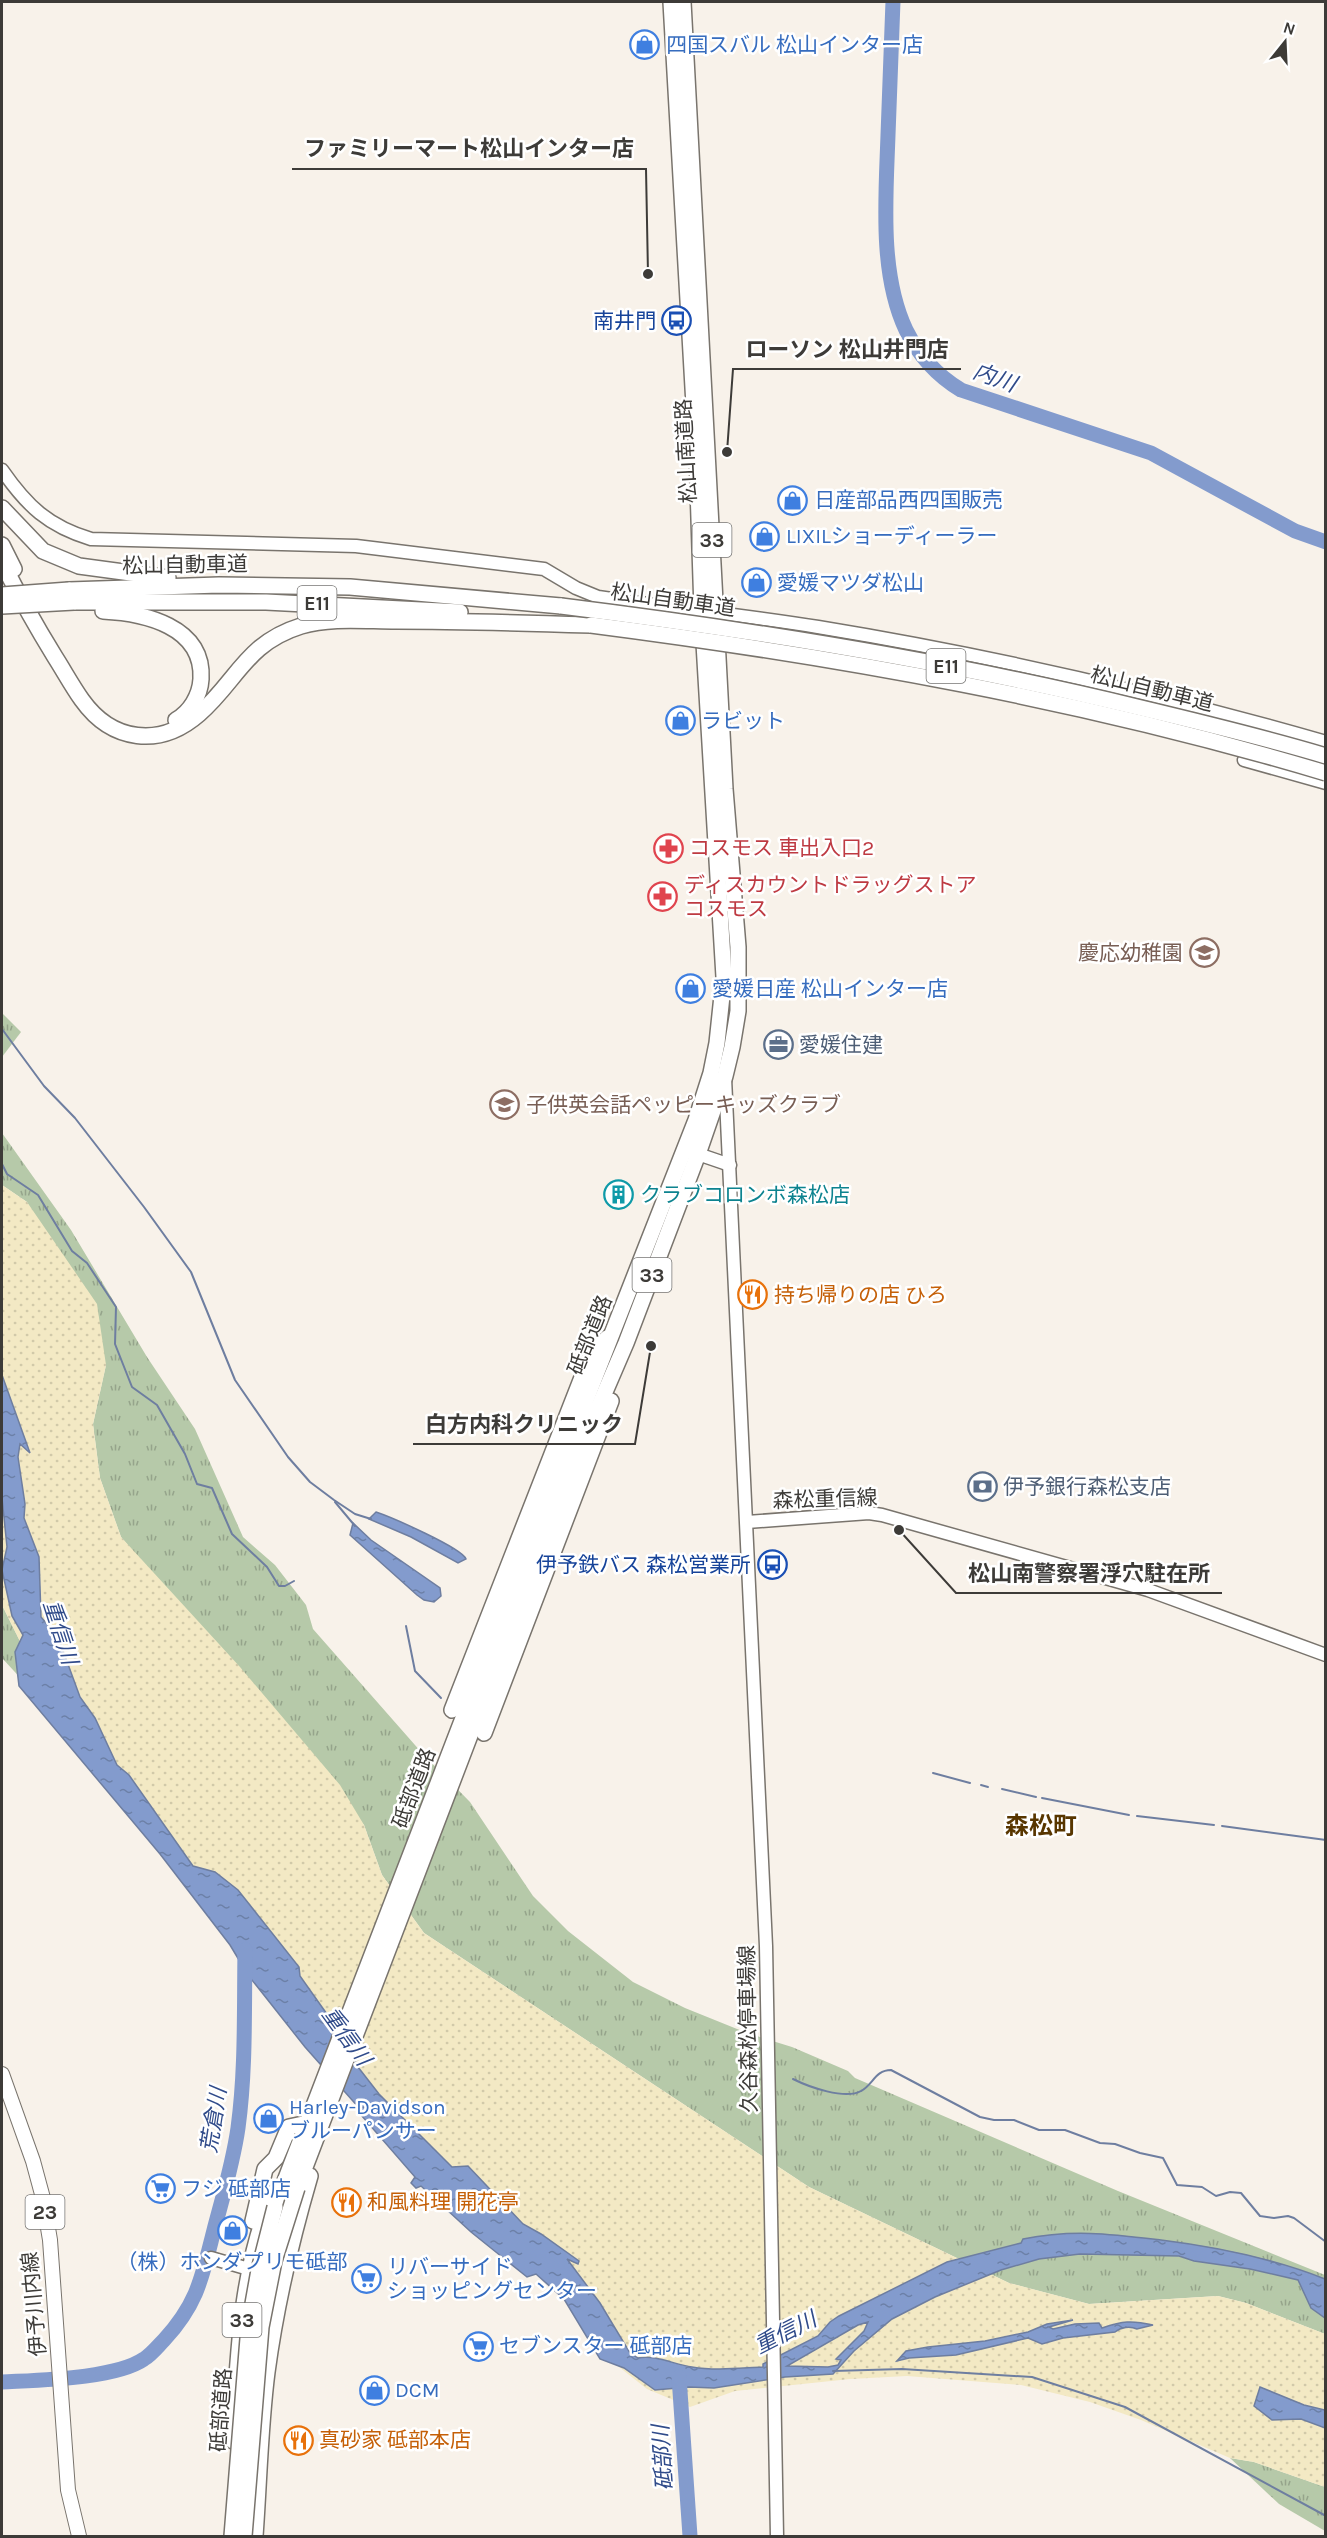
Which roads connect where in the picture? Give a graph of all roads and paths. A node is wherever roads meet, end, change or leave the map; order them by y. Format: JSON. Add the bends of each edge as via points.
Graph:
{"nodes":[{"id":1,"x":671,"y":2,"type":"edge"},
{"id":2,"x":683,"y":2,"type":"edge"},
{"id":3,"x":2,"y":470,"type":"edge"},
{"id":4,"x":2,"y":508,"type":"edge"},
{"id":5,"x":2,"y":545,"type":"edge"},
{"id":6,"x":2,"y":562,"type":"edge"},
{"id":7,"x":219,"y":585,"type":"junction"},
{"id":8,"x":73,"y":600,"type":"junction"},
{"id":9,"x":4,"y":602,"type":"edge"},
{"id":10,"x":708,"y":611,"type":"junction"},
{"id":11,"x":560,"y":617,"type":"junction"},
{"id":12,"x":1326,"y":742,"type":"edge"},
{"id":13,"x":1326,"y":756,"type":"edge"},
{"id":14,"x":1244,"y":760,"type":"dead end"},
{"id":15,"x":1326,"y":773,"type":"edge"},
{"id":16,"x":1326,"y":783,"type":"edge"},
{"id":17,"x":718,"y":1075,"type":"junction"},
{"id":18,"x":691,"y":1152,"type":"junction"},
{"id":19,"x":730,"y":1165,"type":"junction"},
{"id":20,"x":615,"y":1330,"type":"junction"},
{"id":21,"x":626,"y":1343,"type":"junction"},
{"id":22,"x":565,"y":1469,"type":"junction"},
{"id":23,"x":747,"y":1522,"type":"junction"},
{"id":24,"x":1326,"y":1655,"type":"edge"},
{"id":25,"x":453,"y":1710,"type":"dead end"},
{"id":26,"x":483,"y":1733,"type":"dead end"},
{"id":27,"x":2,"y":2074,"type":"edge"},
{"id":28,"x":310,"y":2122,"type":"junction"},
{"id":29,"x":267,"y":2205,"type":"junction"},
{"id":30,"x":211,"y":2258,"type":"dead end"},
{"id":31,"x":247,"y":2261,"type":"junction"},
{"id":32,"x":79,"y":2536,"type":"edge"},
{"id":33,"x":226,"y":2536,"type":"edge"},
{"id":34,"x":232,"y":2536,"type":"edge"},
{"id":35,"x":244,"y":2536,"type":"edge"},
{"id":36,"x":255,"y":2536,"type":"edge"},
{"id":37,"x":777,"y":2536,"type":"edge"}],
"edges":[{"from":1,"to":10,"type":"highway","name":"松山南道路","number":"33"},
{"from":2,"to":10,"type":"highway","name":"松山南道路","number":"33"},
{"from":3,"to":10,"type":"main road","via":[[44,518],[65,531],[91,539],[308,543],[393,550],[544,569],[598,597]]},
{"from":4,"to":7,"type":"highway","via":[[43,551],[79,566]]},
{"from":5,"to":8,"type":"highway","via":[[77,679],[102,709],[125,724],[143,728],[164,725],[189,710],[198,694],[202,673],[197,653],[180,632],[140,615]]},
{"from":6,"to":11,"type":"highway","via":[[82,700],[102,722],[140,736],[168,734],[181,727],[199,714],[248,657],[299,627],[338,621]]},
{"from":7,"to":8,"type":"highway","name":"松山自動車道","number":"E11"},
{"from":7,"to":11,"type":"highway","name":"松山自動車道","number":"E11","via":[[350,587]]},
{"from":8,"to":9,"type":"highway","bridge":true},
{"from":8,"to":9,"type":"highway","name":"松山自動車道","number":"E11","bridge":true},
{"from":8,"to":11,"type":"highway","name":"松山自動車道","number":"E11","via":[[309,603]]},
{"from":10,"to":12,"type":"main road","via":[[828,629],[1079,678]]},
{"from":10,"to":17,"type":"highway","name":"松山南道路","number":"33","via":[[724,977]]},
{"from":11,"to":13,"type":"highway","name":"松山自動車道","number":"E11","bridge":true,"via":[[745,631],[1015,678]]},
{"from":11,"to":15,"type":"highway","name":"松山自動車道","number":"E11","bridge":true,"via":[[1002,692],[1166,729]]},
{"from":14,"to":16,"type":"main road"},
{"from":17,"to":18,"type":"highway","name":"砥部道路","number":"33"},
{"from":17,"to":19,"type":"main road","name":"森松重信線"},
{"from":18,"to":19,"type":"main road"},
{"from":18,"to":20,"type":"highway","name":"砥部道路","number":"33"},
{"from":18,"to":21,"type":"highway","name":"砥部道路","number":"33"},
{"from":19,"to":23,"type":"main road","name":"森松重信線"},
{"from":20,"to":22,"type":"highway","name":"砥部道路","number":"33"},
{"from":20,"to":25,"type":"highway","via":[[590,1357]]},
{"from":21,"to":22,"type":"highway","name":"砥部道路","number":"33"},
{"from":21,"to":26,"type":"highway","via":[[622,1373]]},
{"from":22,"to":28,"type":"highway","name":"砥部道路","number":"33"},
{"from":22,"to":28,"type":"highway","name":"砥部道路","number":"33"},
{"from":23,"to":24,"type":"main road","name":"森松重信線","via":[[882,1515],[1125,1583]]},
{"from":23,"to":37,"type":"main road","name":"久谷森松停車場線","via":[[766,1951]]},
{"from":27,"to":32,"type":"main road","name":"伊予川内線","number":"23","via":[[43,2198],[50,2240],[68,2490]]},
{"from":28,"to":29,"type":"highway","name":"砥部道路","number":"33"},
{"from":28,"to":29,"type":"highway","number":"33","via":[[281,2160]]},
{"from":28,"to":35,"type":"highway","name":"砥部道路","number":"33","bridge":true,"via":[[262,2319]]},
{"from":28,"to":36,"type":"highway","number":"33","via":[[315,2157],[272,2321]]},
{"from":29,"to":31,"type":"highway","number":"33"},
{"from":29,"to":34,"type":"highway","name":"砥部道路","number":"33","bridge":true,"via":[[249,2326]]},
{"from":30,"to":31,"type":"main road"},
{"from":31,"to":33,"type":"highway","number":"33"}]}
